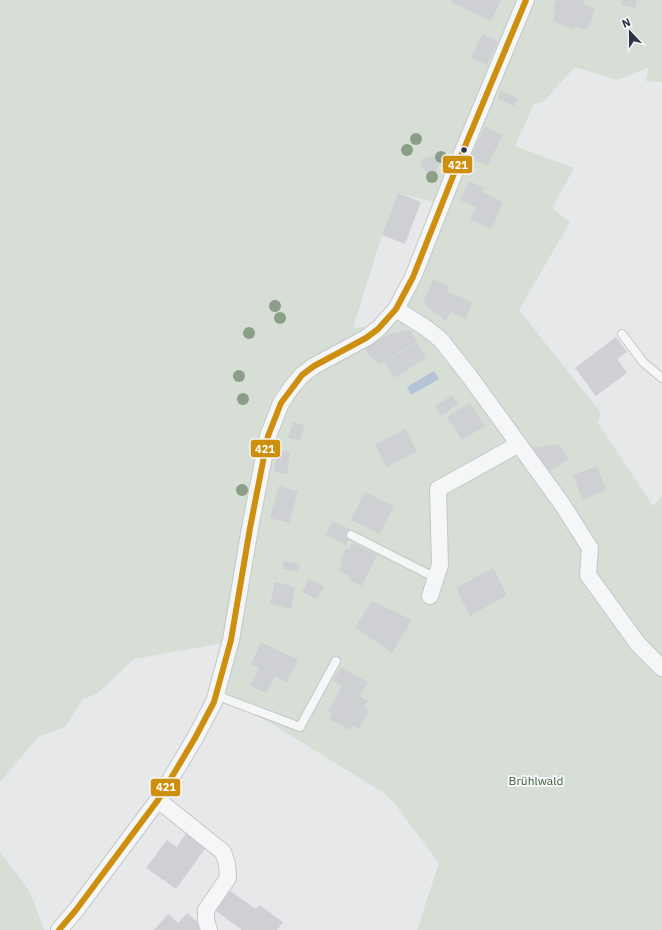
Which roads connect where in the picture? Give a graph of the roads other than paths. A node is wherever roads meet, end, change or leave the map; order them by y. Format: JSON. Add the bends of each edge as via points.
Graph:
{"nodes":[{"id":1,"x":526,"y":0,"type":"edge"},
{"id":2,"x":396,"y":308,"type":"junction"},
{"id":3,"x":622,"y":334,"type":"dead end"},
{"id":4,"x":662,"y":378,"type":"edge"},
{"id":5,"x":519,"y":444,"type":"junction"},
{"id":6,"x":351,"y":535,"type":"dead end"},
{"id":7,"x":436,"y":578,"type":"junction"},
{"id":8,"x":430,"y":596,"type":"dead end"},
{"id":9,"x":336,"y":661,"type":"dead end"},
{"id":10,"x":662,"y":668,"type":"edge"},
{"id":11,"x":217,"y":694,"type":"junction"},
{"id":12,"x":158,"y":800,"type":"junction"},
{"id":13,"x":58,"y":930,"type":"edge"},
{"id":14,"x":209,"y":930,"type":"edge"}],
"edges":[{"from":1,"to":2,"type":"street","via":[[413,277]]},
{"from":2,"to":5,"type":"street","via":[[441,340]]},
{"from":2,"to":11,"type":"street","via":[[378,329],[366,338],[302,375],[281,403],[268,436],[231,640]]},
{"from":3,"to":4,"type":"lane","via":[[643,362]]},
{"from":5,"to":7,"type":"street","via":[[438,489],[440,565]]},
{"from":5,"to":10,"type":"street","via":[[590,548],[588,575],[638,644]]},
{"from":6,"to":7,"type":"lane"},
{"from":7,"to":8,"type":"street"},
{"from":9,"to":11,"type":"lane","via":[[300,727]]},
{"from":11,"to":12,"type":"street","via":[[195,738]]},
{"from":12,"to":13,"type":"street","via":[[76,910]]},
{"from":12,"to":14,"type":"street","via":[[223,852],[228,878],[206,910]]}]}
